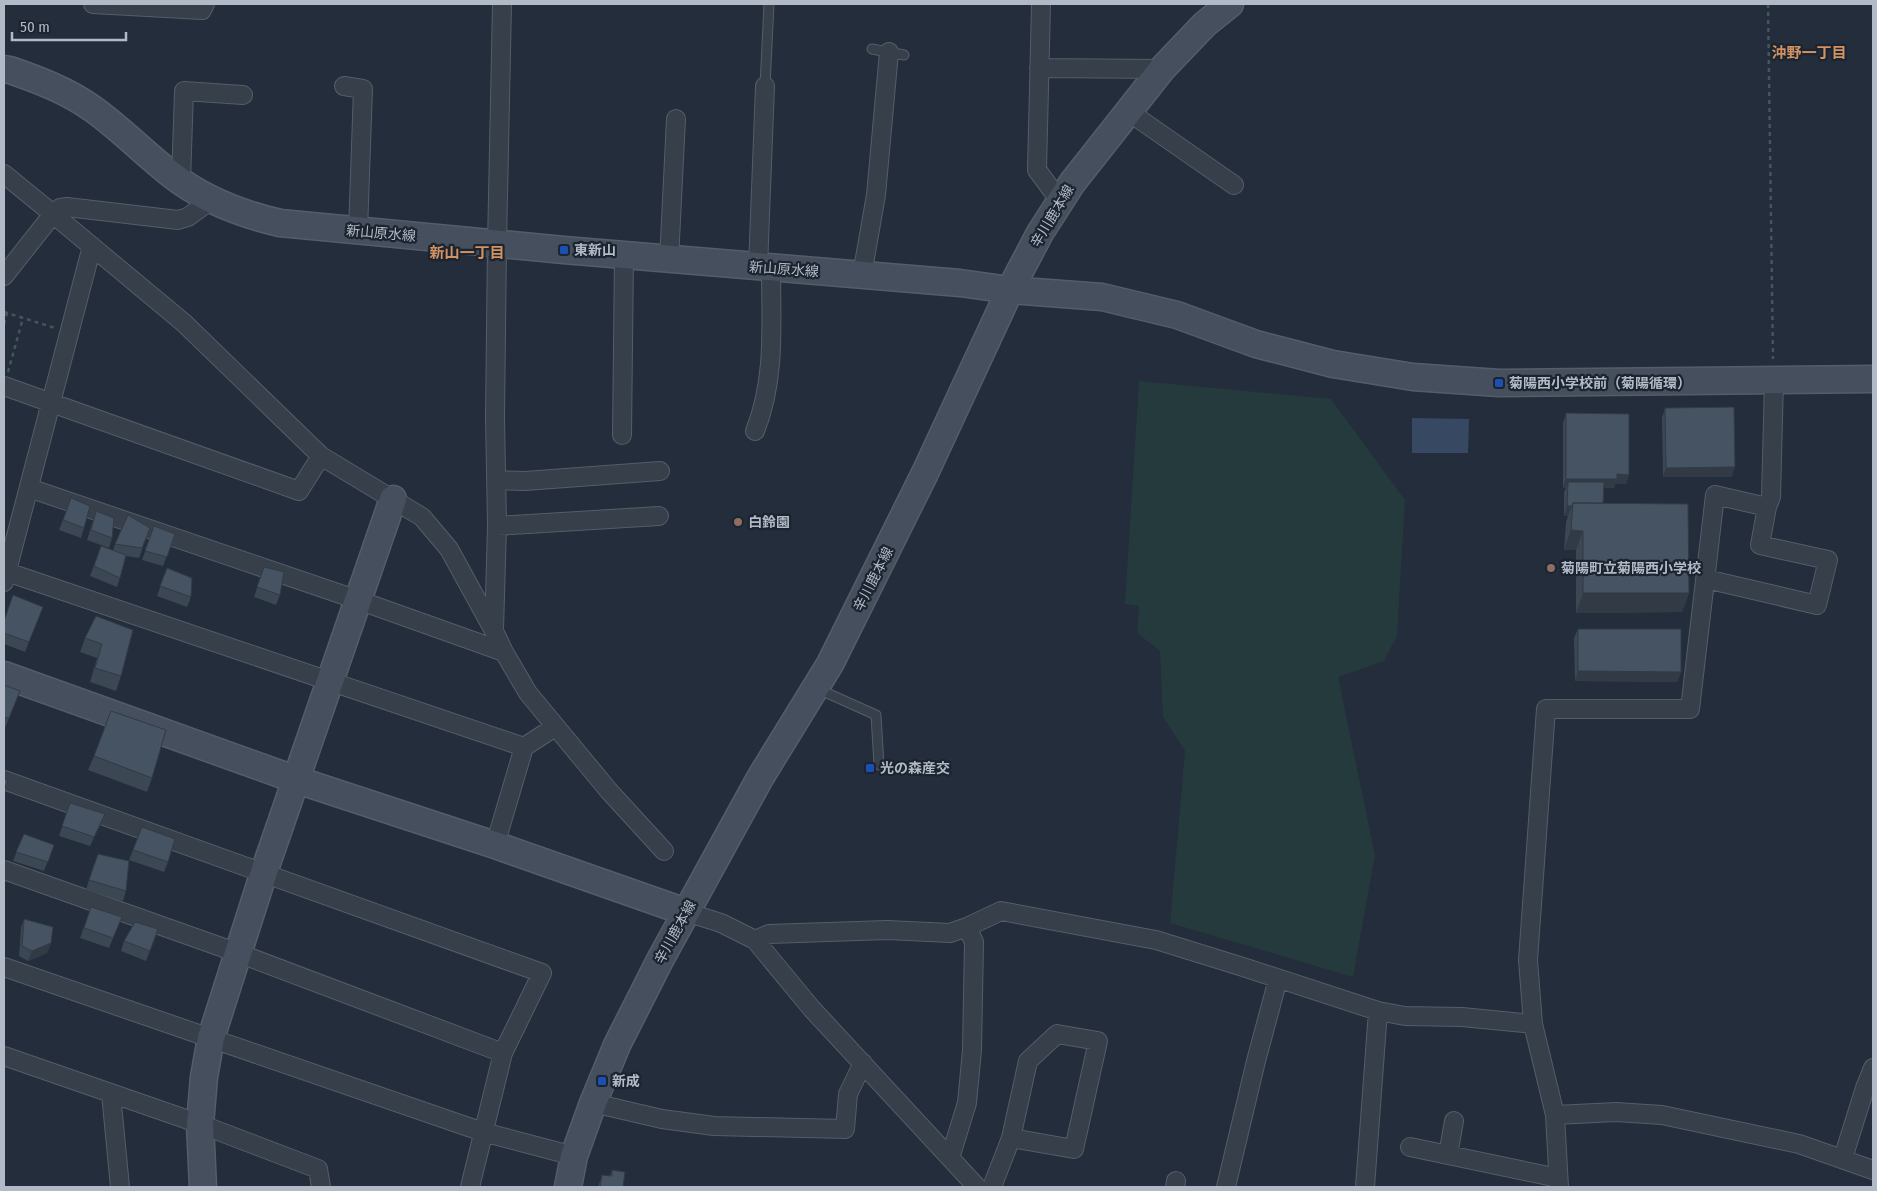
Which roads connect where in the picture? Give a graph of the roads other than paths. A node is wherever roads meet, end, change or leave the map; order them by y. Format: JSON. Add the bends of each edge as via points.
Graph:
{"nodes":[{"id":1,"x":93,"y":4,"type":"edge"},
{"id":2,"x":205,"y":4,"type":"edge"},
{"id":3,"x":502,"y":4,"type":"edge"},
{"id":4,"x":769,"y":4,"type":"edge"},
{"id":5,"x":1041,"y":4,"type":"edge"},
{"id":6,"x":1230,"y":4,"type":"edge"},
{"id":7,"x":888,"y":52,"type":"dead end"},
{"id":8,"x":1039,"y":68,"type":"junction"},
{"id":9,"x":1162,"y":68,"type":"junction"},
{"id":10,"x":4,"y":69,"type":"edge"},
{"id":11,"x":344,"y":86,"type":"dead end"},
{"id":12,"x":765,"y":86,"type":"joint"},
{"id":13,"x":243,"y":95,"type":"dead end"},
{"id":14,"x":1129,"y":112,"type":"junction"},
{"id":15,"x":676,"y":118,"type":"dead end"},
{"id":16,"x":4,"y":174,"type":"edge"},
{"id":17,"x":181,"y":182,"type":"junction"},
{"id":18,"x":1234,"y":185,"type":"dead end"},
{"id":19,"x":212,"y":200,"type":"junction"},
{"id":20,"x":1060,"y":201,"type":"junction"},
{"id":21,"x":53,"y":214,"type":"junction"},
{"id":22,"x":358,"y":231,"type":"junction"},
{"id":23,"x":497,"y":244,"type":"junction"},
{"id":24,"x":92,"y":246,"type":"junction"},
{"id":25,"x":624,"y":255,"type":"junction"},
{"id":26,"x":669,"y":260,"type":"junction"},
{"id":27,"x":765,"y":268,"type":"junction"},
{"id":28,"x":862,"y":275,"type":"junction"},
{"id":29,"x":4,"y":276,"type":"edge"},
{"id":30,"x":1010,"y":290,"type":"junction"},
{"id":31,"x":1873,"y":379,"type":"edge"},
{"id":32,"x":1774,"y":381,"type":"junction"},
{"id":33,"x":4,"y":386,"type":"edge"},
{"id":34,"x":50,"y":404,"type":"junction"},
{"id":35,"x":755,"y":430,"type":"dead end"},
{"id":36,"x":622,"y":435,"type":"dead end"},
{"id":37,"x":321,"y":456,"type":"junction"},
{"id":38,"x":660,"y":471,"type":"dead end"},
{"id":39,"x":496,"y":480,"type":"junction"},
{"id":40,"x":30,"y":488,"type":"junction"},
{"id":41,"x":393,"y":499,"type":"junction"},
{"id":42,"x":1768,"y":507,"type":"junction"},
{"id":43,"x":659,"y":516,"type":"dead end"},
{"id":44,"x":497,"y":526,"type":"junction"},
{"id":45,"x":5,"y":577,"type":"edge"},
{"id":46,"x":1706,"y":580,"type":"junction"},
{"id":47,"x":358,"y":600,"type":"junction"},
{"id":48,"x":494,"y":631,"type":"junction"},
{"id":49,"x":504,"y":652,"type":"junction"},
{"id":50,"x":4,"y":675,"type":"edge"},
{"id":51,"x":331,"y":681,"type":"junction"},
{"id":52,"x":816,"y":688,"type":"junction"},
{"id":53,"x":555,"y":727,"type":"junction"},
{"id":54,"x":524,"y":747,"type":"junction"},
{"id":55,"x":879,"y":766,"type":"dead end"},
{"id":56,"x":4,"y":780,"type":"edge"},
{"id":57,"x":297,"y":780,"type":"junction"},
{"id":58,"x":494,"y":845,"type":"junction"},
{"id":59,"x":664,"y":851,"type":"dead end"},
{"id":60,"x":4,"y":870,"type":"edge"},
{"id":61,"x":264,"y":872,"type":"junction"},
{"id":62,"x":686,"y":912,"type":"junction"},
{"id":63,"x":968,"y":928,"type":"junction"},
{"id":64,"x":755,"y":940,"type":"junction"},
{"id":65,"x":238,"y":953,"type":"junction"},
{"id":66,"x":4,"y":967,"type":"edge"},
{"id":67,"x":1278,"y":979,"type":"junction"},
{"id":68,"x":1378,"y":1011,"type":"junction"},
{"id":69,"x":1533,"y":1024,"type":"junction"},
{"id":70,"x":211,"y":1038,"type":"junction"},
{"id":71,"x":504,"y":1053,"type":"junction"},
{"id":72,"x":4,"y":1056,"type":"edge"},
{"id":73,"x":863,"y":1063,"type":"junction"},
{"id":74,"x":1873,"y":1068,"type":"edge"},
{"id":75,"x":112,"y":1094,"type":"junction"},
{"id":76,"x":593,"y":1103,"type":"junction"},
{"id":77,"x":1555,"y":1115,"type":"junction"},
{"id":78,"x":1454,"y":1121,"type":"dead end"},
{"id":79,"x":200,"y":1124,"type":"junction"},
{"id":80,"x":483,"y":1132,"type":"junction"},
{"id":81,"x":1011,"y":1138,"type":"junction"},
{"id":82,"x":1410,"y":1147,"type":"dead end"},
{"id":83,"x":1448,"y":1155,"type":"junction"},
{"id":84,"x":574,"y":1156,"type":"junction"},
{"id":85,"x":950,"y":1158,"type":"junction"},
{"id":86,"x":1843,"y":1158,"type":"junction"},
{"id":87,"x":1873,"y":1170,"type":"edge"},
{"id":88,"x":1558,"y":1183,"type":"edge"},
{"id":89,"x":120,"y":1187,"type":"edge"},
{"id":90,"x":203,"y":1187,"type":"edge"},
{"id":91,"x":321,"y":1187,"type":"edge"},
{"id":92,"x":470,"y":1187,"type":"edge"},
{"id":93,"x":568,"y":1187,"type":"edge"},
{"id":94,"x":977,"y":1187,"type":"edge"},
{"id":95,"x":992,"y":1187,"type":"edge"},
{"id":96,"x":1226,"y":1187,"type":"edge"},
{"id":97,"x":1365,"y":1187,"type":"edge"}],
"edges":[{"from":1,"to":2,"type":"street","via":[[202,10]]},
{"from":3,"to":23,"type":"street"},
{"from":4,"to":12,"type":"lane"},
{"from":5,"to":8,"type":"street"},
{"from":6,"to":9,"type":"main road","name":"辛川鹿本線","via":[[1205,24]]},
{"from":7,"to":28,"type":"street","via":[[876,194]]},
{"from":8,"to":9,"type":"street"},
{"from":8,"to":20,"type":"street","via":[[1037,170]]},
{"from":9,"to":14,"type":"main road","name":"辛川鹿本線"},
{"from":10,"to":17,"type":"main road","name":"新山原水線","via":[[52,85],[92,108]]},
{"from":11,"to":22,"type":"street","via":[[363,89]]},
{"from":12,"to":27,"type":"street"},
{"from":13,"to":17,"type":"street","via":[[184,91]]},
{"from":14,"to":18,"type":"street"},
{"from":14,"to":20,"type":"main road","name":"辛川鹿本線"},
{"from":15,"to":26,"type":"street"},
{"from":16,"to":21,"type":"street"},
{"from":17,"to":19,"type":"main road","name":"新山原水線"},
{"from":19,"to":21,"type":"street","via":[[178,220],[67,207]]},
{"from":19,"to":22,"type":"main road","name":"新山原水線","via":[[250,216]]},
{"from":20,"to":30,"type":"main road","name":"辛川鹿本線"},
{"from":21,"to":24,"type":"street"},
{"from":21,"to":29,"type":"street"},
{"from":22,"to":23,"type":"main road","name":"新山原水線"},
{"from":23,"to":25,"type":"main road","name":"新山原水線"},
{"from":23,"to":39,"type":"street"},
{"from":24,"to":34,"type":"street"},
{"from":24,"to":37,"type":"street","via":[[184,323]]},
{"from":25,"to":26,"type":"main road","name":"新山原水線"},
{"from":25,"to":36,"type":"street"},
{"from":26,"to":27,"type":"main road","name":"新山原水線"},
{"from":27,"to":28,"type":"main road","name":"新山原水線"},
{"from":27,"to":35,"type":"street","via":[[770,370],[763,411]]},
{"from":28,"to":30,"type":"main road","name":"新山原水線"},
{"from":30,"to":32,"type":"main road","name":"新山原水線","via":[[1102,297],[1177,315],[1256,344],[1333,364],[1413,377],[1499,383]]},
{"from":30,"to":52,"type":"main road","name":"辛川鹿本線","via":[[926,473]]},
{"from":31,"to":32,"type":"main road","name":"新山原水線"},
{"from":32,"to":42,"type":"street","via":[[1771,497]]},
{"from":33,"to":34,"type":"street"},
{"from":34,"to":37,"type":"street","via":[[299,491]]},
{"from":34,"to":40,"type":"street"},
{"from":37,"to":41,"type":"street"},
{"from":38,"to":39,"type":"street","via":[[525,481]]},
{"from":39,"to":44,"type":"street"},
{"from":40,"to":45,"type":"street"},
{"from":40,"to":47,"type":"street"},
{"from":41,"to":47,"type":"main road"},
{"from":41,"to":48,"type":"street","via":[[422,517],[449,549]]},
{"from":42,"to":46,"type":"street","via":[[1715,496]]},
{"from":42,"to":46,"type":"street","via":[[1760,545],[1828,560],[1817,604]]},
{"from":43,"to":44,"type":"street"},
{"from":44,"to":48,"type":"street"},
{"from":45,"to":51,"type":"street"},
{"from":46,"to":69,"type":"street","via":[[1690,709],[1546,709],[1528,960]]},
{"from":47,"to":49,"type":"street"},
{"from":47,"to":51,"type":"main road"},
{"from":48,"to":49,"type":"street"},
{"from":49,"to":53,"type":"street","via":[[528,693]]},
{"from":50,"to":57,"type":"main road"},
{"from":51,"to":54,"type":"street"},
{"from":51,"to":57,"type":"main road"},
{"from":52,"to":55,"type":"lane","via":[[876,716]]},
{"from":52,"to":62,"type":"main road","name":"辛川鹿本線","via":[[760,778]]},
{"from":53,"to":54,"type":"street"},
{"from":53,"to":59,"type":"street"},
{"from":54,"to":58,"type":"street"},
{"from":56,"to":61,"type":"street"},
{"from":57,"to":58,"type":"main road"},
{"from":57,"to":61,"type":"main road"},
{"from":58,"to":62,"type":"main road"},
{"from":60,"to":65,"type":"street"},
{"from":61,"to":65,"type":"main road"},
{"from":61,"to":71,"type":"street","via":[[542,973]]},
{"from":62,"to":64,"type":"street","via":[[721,923]]},
{"from":62,"to":76,"type":"main road","name":"辛川鹿本線","via":[[617,1045]]},
{"from":63,"to":64,"type":"street","via":[[950,933],[887,930],[769,934]]},
{"from":63,"to":67,"type":"street","via":[[1001,911],[1156,940]]},
{"from":63,"to":85,"type":"street","via":[[974,942],[972,1050],[967,1103]]},
{"from":64,"to":73,"type":"street","via":[[812,1009]]},
{"from":65,"to":70,"type":"main road"},
{"from":65,"to":71,"type":"street"},
{"from":66,"to":70,"type":"street"},
{"from":67,"to":68,"type":"street"},
{"from":67,"to":96,"type":"street"},
{"from":68,"to":69,"type":"street","via":[[1405,1016],[1462,1017]]},
{"from":68,"to":97,"type":"street"},
{"from":69,"to":77,"type":"street"},
{"from":70,"to":79,"type":"main road"},
{"from":70,"to":80,"type":"street"},
{"from":71,"to":80,"type":"street"},
{"from":72,"to":75,"type":"street"},
{"from":73,"to":76,"type":"street","via":[[848,1094],[845,1129],[714,1126],[662,1119]]},
{"from":73,"to":85,"type":"street"},
{"from":74,"to":86,"type":"street"},
{"from":75,"to":79,"type":"street"},
{"from":75,"to":89,"type":"street"},
{"from":76,"to":84,"type":"main road","name":"辛川鹿本線"},
{"from":77,"to":86,"type":"street","via":[[1616,1112],[1662,1115],[1798,1144]]},
{"from":77,"to":88,"type":"street"},
{"from":78,"to":83,"type":"street"},
{"from":79,"to":90,"type":"main road"},
{"from":79,"to":91,"type":"street","via":[[318,1169]]},
{"from":80,"to":84,"type":"street"},
{"from":80,"to":92,"type":"street"},
{"from":81,"to":81,"type":"street","via":[[1074,1149],[1098,1041],[1057,1034],[1028,1061]]},
{"from":81,"to":95,"type":"street"},
{"from":82,"to":83,"type":"street"},
{"from":83,"to":88,"type":"street"},
{"from":84,"to":93,"type":"main road","name":"辛川鹿本線"},
{"from":85,"to":94,"type":"street"},
{"from":86,"to":87,"type":"street"}]}
